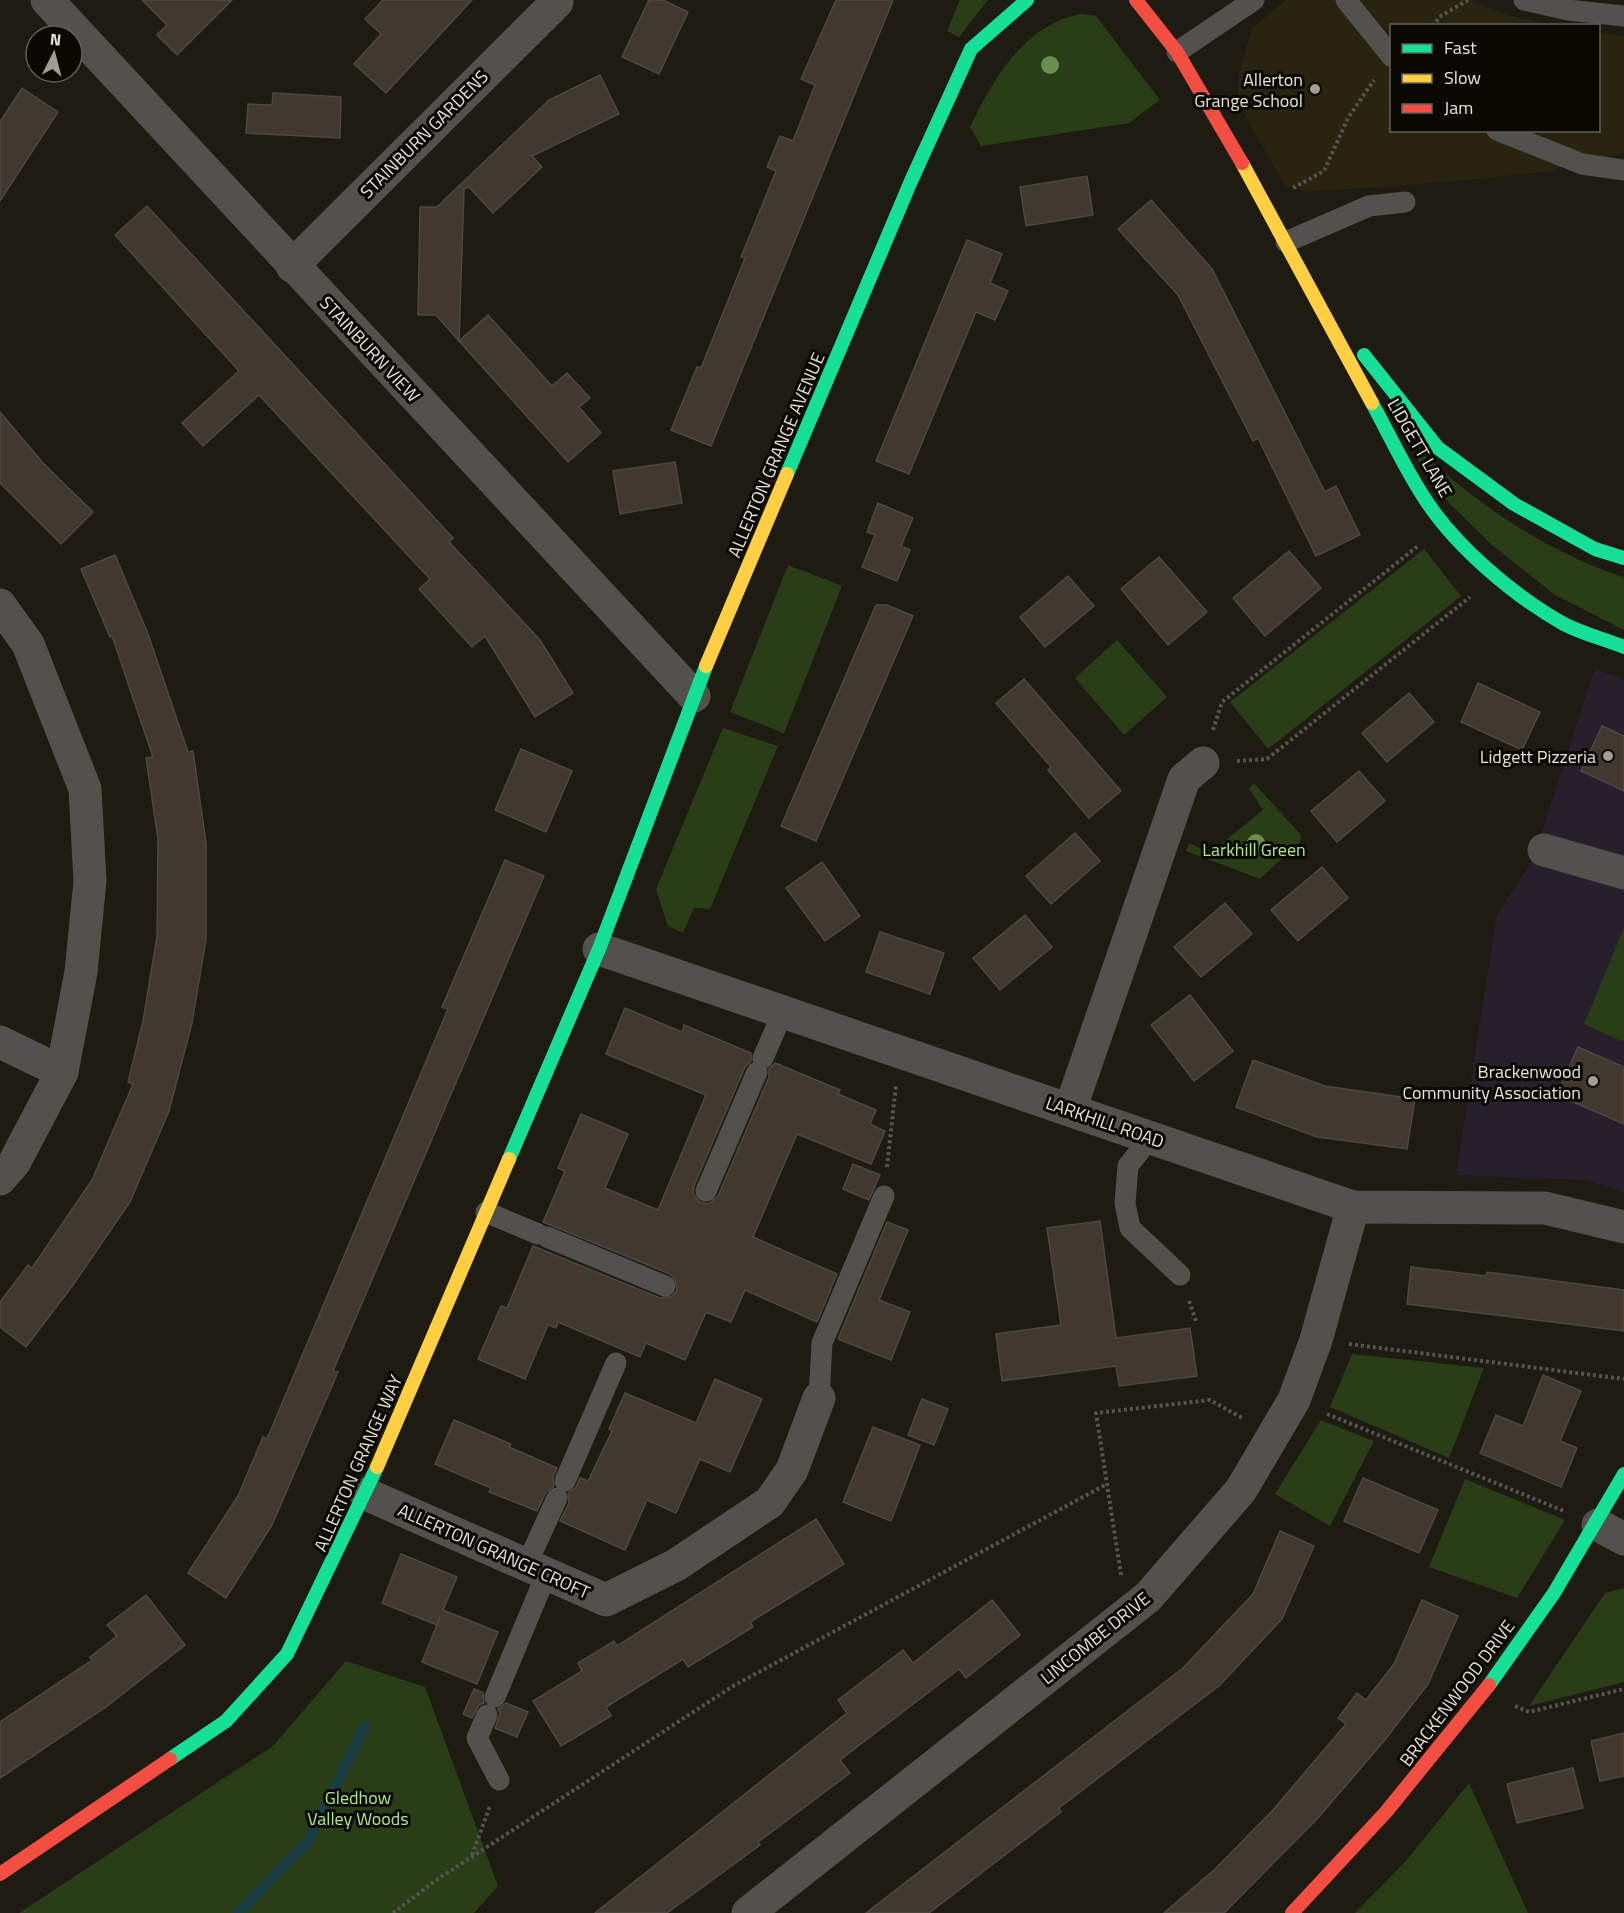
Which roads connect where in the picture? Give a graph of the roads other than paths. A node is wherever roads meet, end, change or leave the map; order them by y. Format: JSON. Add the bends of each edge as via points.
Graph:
{"nodes":[{"id":1,"x":47,"y":0,"type":"edge"},
{"id":2,"x":1027,"y":0,"type":"edge"},
{"id":3,"x":1136,"y":0,"type":"edge"},
{"id":4,"x":1254,"y":0,"type":"edge"},
{"id":5,"x":1346,"y":0,"type":"edge"},
{"id":6,"x":1524,"y":0,"type":"edge"},
{"id":7,"x":556,"y":2,"type":"dead end"},
{"id":8,"x":1624,"y":16,"type":"edge"},
{"id":9,"x":1177,"y":52,"type":"junction"},
{"id":10,"x":1390,"y":55,"type":"edge"},
{"id":11,"x":1502,"y":132,"type":"edge"},
{"id":12,"x":1624,"y":170,"type":"edge"},
{"id":13,"x":1405,"y":202,"type":"dead end"},
{"id":14,"x":1286,"y":242,"type":"junction"},
{"id":15,"x":292,"y":266,"type":"junction"},
{"id":16,"x":1312,"y":290,"type":"junction"},
{"id":17,"x":1624,"y":558,"type":"edge"},
{"id":18,"x":0,"y":605,"type":"edge"},
{"id":19,"x":1624,"y":647,"type":"edge"},
{"id":20,"x":694,"y":696,"type":"junction"},
{"id":21,"x":1203,"y":763,"type":"road end"},
{"id":22,"x":1544,"y":850,"type":"dead end"},
{"id":23,"x":1624,"y":873,"type":"edge"},
{"id":24,"x":599,"y":949,"type":"junction"},
{"id":25,"x":783,"y":1012,"type":"junction"},
{"id":26,"x":0,"y":1042,"type":"edge"},
{"id":27,"x":62,"y":1072,"type":"junction"},
{"id":28,"x":1070,"y":1110,"type":"junction"},
{"id":29,"x":1150,"y":1138,"type":"junction"},
{"id":30,"x":0,"y":1179,"type":"edge"},
{"id":31,"x":706,"y":1191,"type":"dead end"},
{"id":32,"x":884,"y":1196,"type":"road end"},
{"id":33,"x":1353,"y":1207,"type":"junction"},
{"id":34,"x":486,"y":1212,"type":"junction"},
{"id":35,"x":1624,"y":1227,"type":"edge"},
{"id":36,"x":1180,"y":1275,"type":"dead end"},
{"id":37,"x":665,"y":1286,"type":"dead end"},
{"id":38,"x":616,"y":1363,"type":"dead end"},
{"id":39,"x":819,"y":1398,"type":"joint"},
{"id":40,"x":1624,"y":1474,"type":"edge"},
{"id":41,"x":366,"y":1494,"type":"junction"},
{"id":42,"x":1611,"y":1532,"type":"edge"},
{"id":43,"x":536,"y":1571,"type":"junction"},
{"id":44,"x":499,"y":1779,"type":"road end"},
{"id":45,"x":0,"y":1874,"type":"edge"},
{"id":46,"x":748,"y":1913,"type":"edge"},
{"id":47,"x":1292,"y":1913,"type":"edge"}],
"edges":[{"from":1,"to":15,"type":"street","name":"STAINBURN VIEW"},
{"from":2,"to":20,"type":"street","name":"ALLERTON GRANGE AVENUE","via":[[970,49],[910,181]]},
{"from":3,"to":9,"type":"street","name":"LIDGETT LANE"},
{"from":4,"to":9,"type":"lane"},
{"from":5,"to":10,"type":"lane"},
{"from":6,"to":8,"type":"lane"},
{"from":7,"to":15,"type":"street","name":"STAINBURN GARDENS"},
{"from":9,"to":14,"type":"street","name":"LIDGETT LANE"},
{"from":11,"to":12,"type":"lane","via":[[1582,164]]},
{"from":13,"to":14,"type":"lane","via":[[1369,206]]},
{"from":14,"to":16,"type":"street","name":"LIDGETT LANE"},
{"from":15,"to":20,"type":"street","name":"STAINBURN VIEW"},
{"from":16,"to":17,"type":"street","name":"LIDGETT LANE","via":[[1438,448],[1514,504],[1595,549]]},
{"from":16,"to":19,"type":"street","name":"LIDGETT LANE","via":[[1425,500],[1445,525],[1495,577],[1565,624]]},
{"from":18,"to":27,"type":"street","via":[[28,644],[85,789],[90,881],[81,972]]},
{"from":20,"to":24,"type":"street","name":"ALLERTON GRANGE AVENUE"},
{"from":21,"to":28,"type":"street","via":[[1184,779]]},
{"from":22,"to":23,"type":"street"},
{"from":24,"to":25,"type":"street","name":"LARKHILL ROAD"},
{"from":24,"to":34,"type":"street","name":"ALLERTON GRANGE WAY"},
{"from":25,"to":28,"type":"street","name":"LARKHILL ROAD"},
{"from":25,"to":31,"type":"lane"},
{"from":26,"to":27,"type":"street"},
{"from":27,"to":30,"type":"street","via":[[14,1163]]},
{"from":28,"to":29,"type":"street","name":"LARKHILL ROAD"},
{"from":29,"to":33,"type":"street","name":"LARKHILL ROAD"},
{"from":29,"to":36,"type":"lane","via":[[1128,1166],[1125,1203],[1130,1228]]},
{"from":32,"to":39,"type":"lane","via":[[822,1343]]},
{"from":33,"to":35,"type":"street","name":"LARKHILL ROAD","via":[[1545,1208]]},
{"from":33,"to":46,"type":"street","name":"LINCOMBE DRIVE","via":[[1316,1340],[1294,1400],[1241,1491],[1148,1598]]},
{"from":34,"to":37,"type":"lane"},
{"from":34,"to":41,"type":"street","name":"ALLERTON GRANGE WAY"},
{"from":38,"to":43,"type":"lane","via":[[561,1490]]},
{"from":39,"to":43,"type":"street","name":"ALLERTON GRANGE CROFT","via":[[792,1470],[770,1502],[676,1565],[606,1600]]},
{"from":40,"to":42,"type":"street","name":"BRACKENWOOD DRIVE"},
{"from":41,"to":43,"type":"street","name":"ALLERTON GRANGE CROFT"},
{"from":41,"to":45,"type":"street","name":"ALLERTON GRANGE WAY","via":[[287,1654],[226,1721]]},
{"from":42,"to":47,"type":"street","name":"BRACKENWOOD DRIVE","via":[[1434,1758]]},
{"from":43,"to":44,"type":"lane","via":[[477,1738]]}]}
